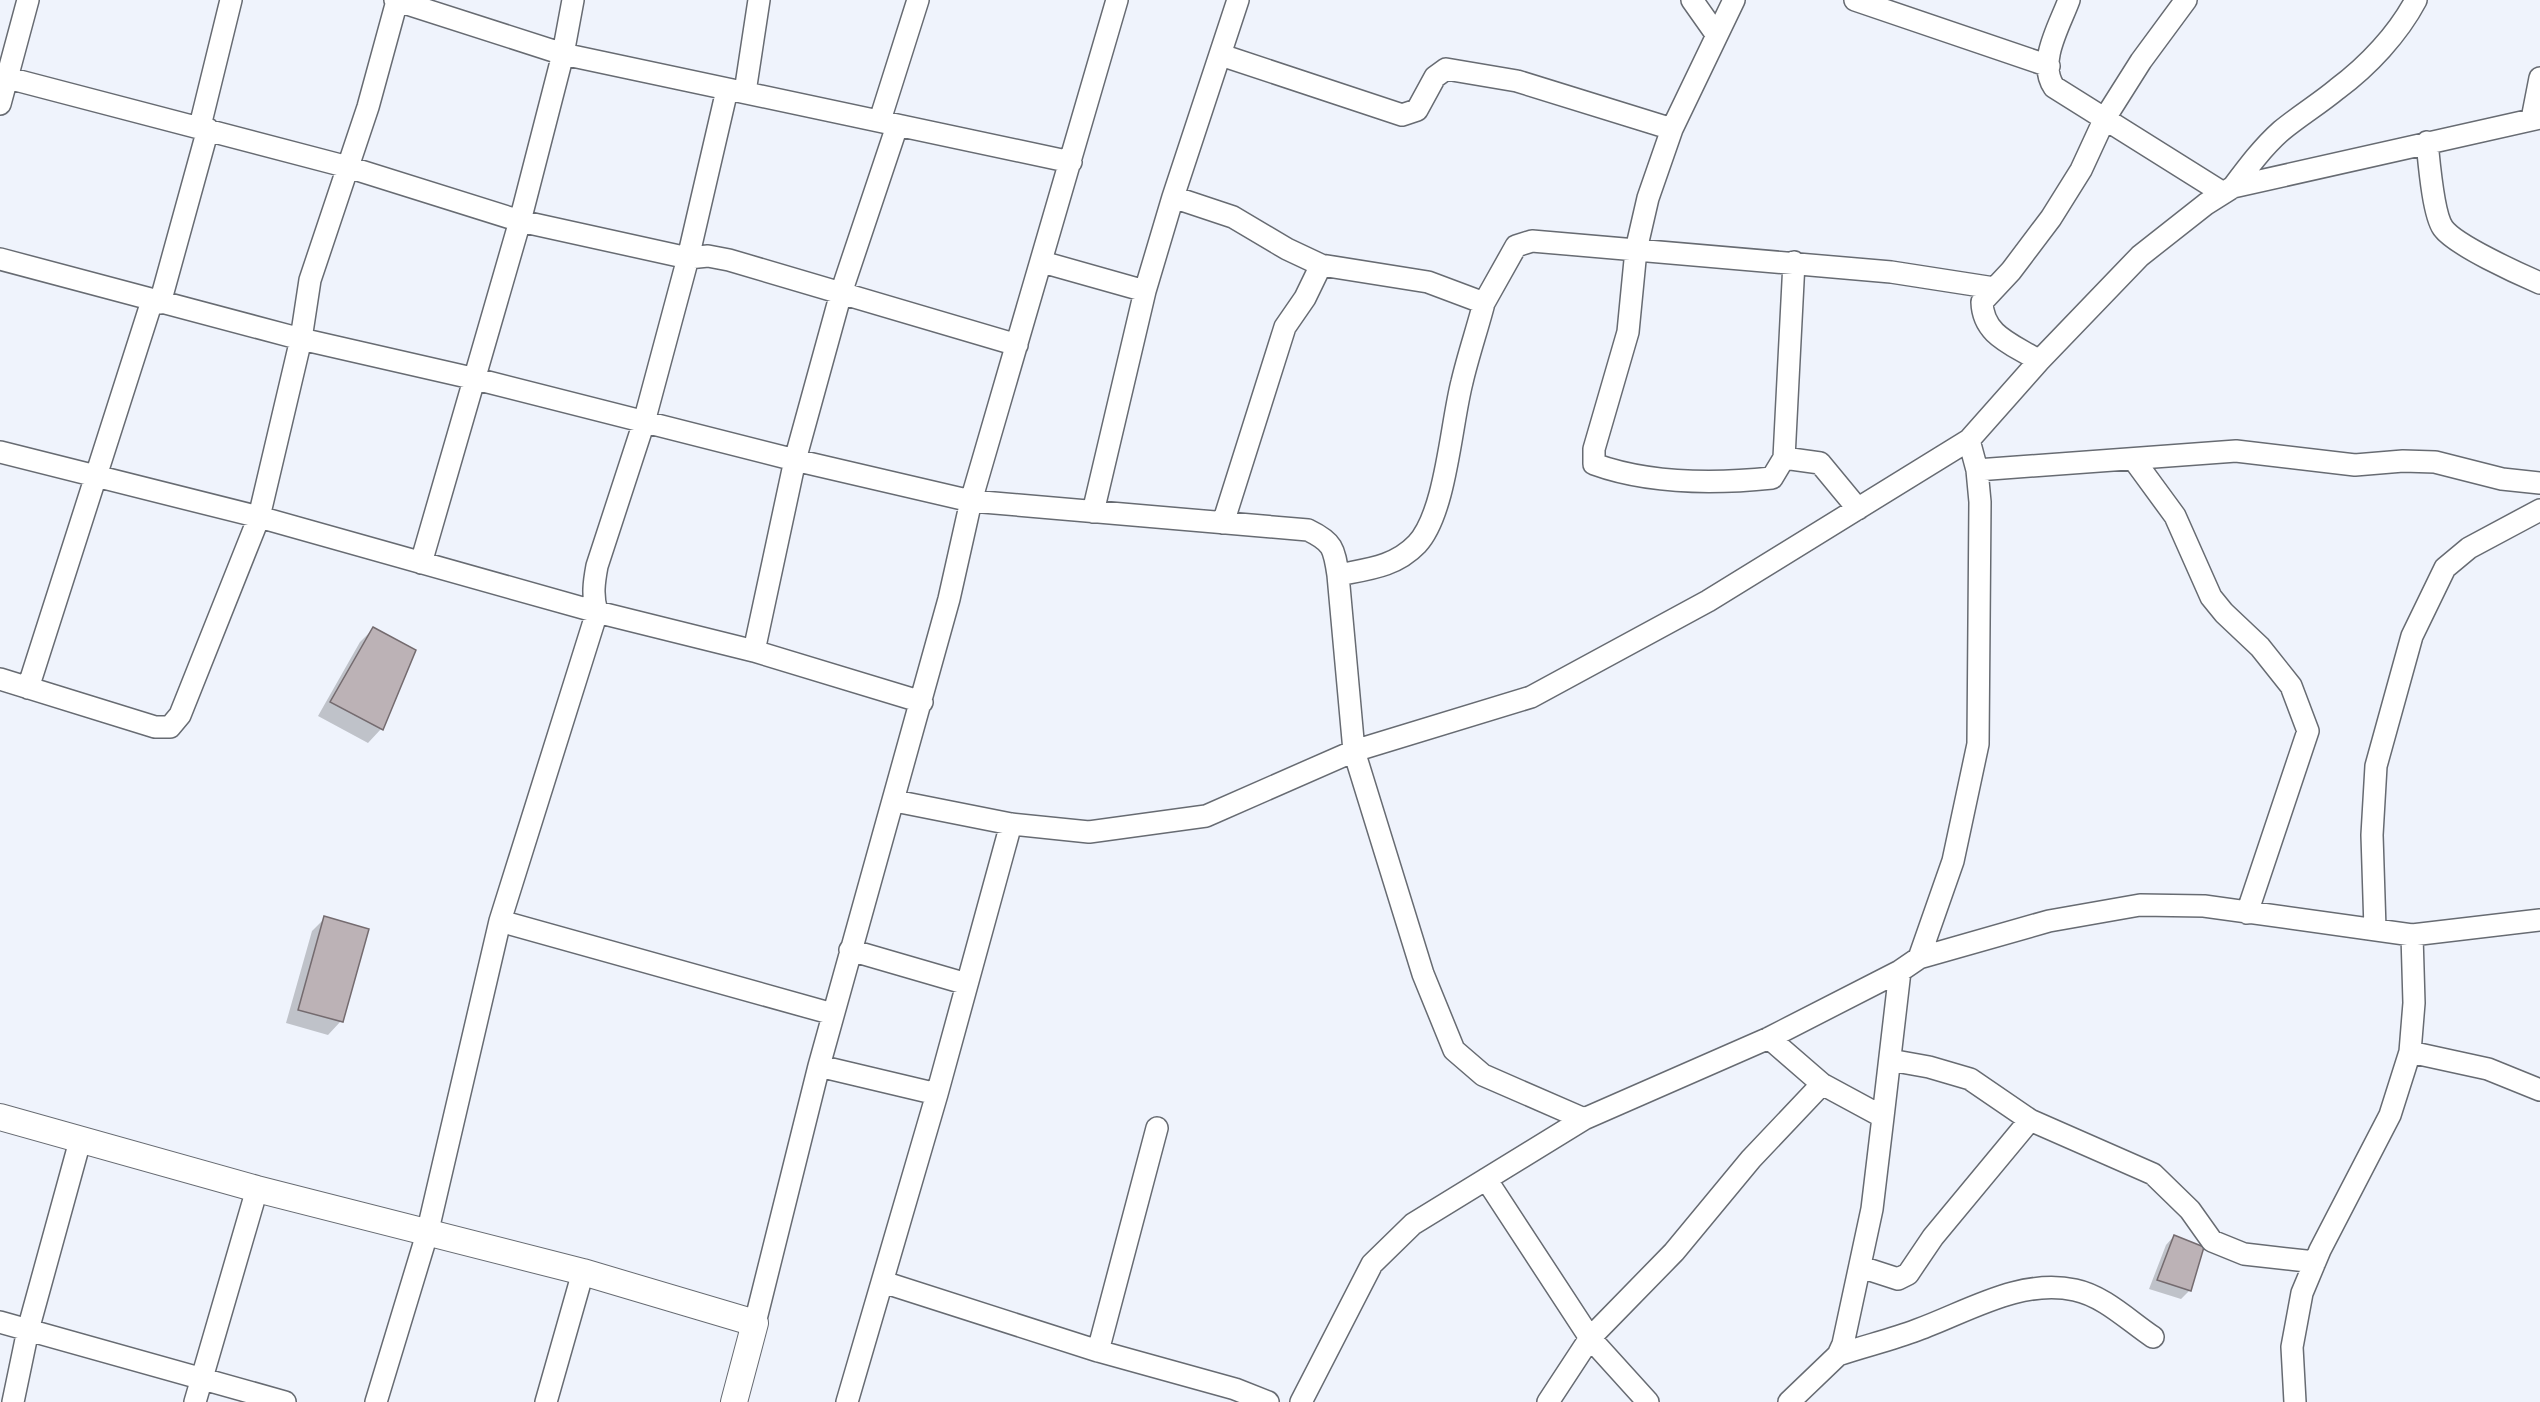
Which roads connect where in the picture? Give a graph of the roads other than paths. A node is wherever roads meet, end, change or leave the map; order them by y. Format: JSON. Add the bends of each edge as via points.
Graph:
{"nodes":[{"id":1,"x":28,"y":0,"type":"edge"},
{"id":2,"x":231,"y":0,"type":"edge"},
{"id":3,"x":396,"y":0,"type":"edge"},
{"id":4,"x":573,"y":0,"type":"edge"},
{"id":5,"x":759,"y":0,"type":"edge"},
{"id":6,"x":918,"y":0,"type":"edge"},
{"id":7,"x":1117,"y":0,"type":"edge"},
{"id":8,"x":1238,"y":0,"type":"edge"},
{"id":9,"x":1692,"y":0,"type":"edge"},
{"id":10,"x":1734,"y":0,"type":"edge"},
{"id":11,"x":1855,"y":0,"type":"edge"},
{"id":12,"x":2069,"y":0,"type":"edge"},
{"id":13,"x":2186,"y":0,"type":"edge"},
{"id":14,"x":2416,"y":0,"type":"edge"},
{"id":15,"x":1716,"y":34,"type":"junction"},
{"id":16,"x":563,"y":54,"type":"junction"},
{"id":17,"x":1221,"y":55,"type":"junction"},
{"id":18,"x":2049,"y":66,"type":"junction"},
{"id":19,"x":8,"y":78,"type":"junction"},
{"id":20,"x":2540,"y":78,"type":"edge"},
{"id":21,"x":736,"y":91,"type":"junction"},
{"id":22,"x":0,"y":104,"type":"edge"},
{"id":23,"x":2105,"y":118,"type":"junction"},
{"id":24,"x":2536,"y":118,"type":"edge"},
{"id":25,"x":888,"y":123,"type":"junction"},
{"id":26,"x":204,"y":128,"type":"junction"},
{"id":27,"x":1672,"y":129,"type":"junction"},
{"id":28,"x":2427,"y":142,"type":"junction"},
{"id":29,"x":1071,"y":162,"type":"junction"},
{"id":30,"x":348,"y":167,"type":"junction"},
{"id":31,"x":2228,"y":190,"type":"junction"},
{"id":32,"x":1173,"y":196,"type":"junction"},
{"id":33,"x":520,"y":221,"type":"junction"},
{"id":34,"x":1636,"y":250,"type":"junction"},
{"id":35,"x":688,"y":258,"type":"junction"},
{"id":36,"x":0,"y":259,"type":"edge"},
{"id":37,"x":1042,"y":262,"type":"junction"},
{"id":38,"x":1794,"y":262,"type":"junction"},
{"id":39,"x":1321,"y":265,"type":"junction"},
{"id":40,"x":2540,"y":283,"type":"edge"},
{"id":41,"x":1994,"y":288,"type":"junction"},
{"id":42,"x":1145,"y":291,"type":"junction"},
{"id":43,"x":841,"y":293,"type":"junction"},
{"id":44,"x":156,"y":302,"type":"junction"},
{"id":45,"x":1484,"y":303,"type":"junction"},
{"id":46,"x":301,"y":339,"type":"junction"},
{"id":47,"x":1017,"y":345,"type":"junction"},
{"id":48,"x":2039,"y":361,"type":"junction"},
{"id":49,"x":476,"y":379,"type":"junction"},
{"id":50,"x":644,"y":422,"type":"junction"},
{"id":51,"x":1970,"y":440,"type":"junction"},
{"id":52,"x":0,"y":452,"type":"edge"},
{"id":53,"x":1784,"y":458,"type":"junction"},
{"id":54,"x":795,"y":460,"type":"junction"},
{"id":55,"x":2134,"y":460,"type":"junction"},
{"id":56,"x":1977,"y":470,"type":"junction"},
{"id":57,"x":98,"y":476,"type":"junction"},
{"id":58,"x":2540,"y":483,"type":"edge"},
{"id":59,"x":971,"y":501,"type":"junction"},
{"id":60,"x":1858,"y":509,"type":"junction"},
{"id":61,"x":2540,"y":510,"type":"edge"},
{"id":62,"x":1093,"y":512,"type":"junction"},
{"id":63,"x":259,"y":517,"type":"junction"},
{"id":64,"x":1223,"y":523,"type":"junction"},
{"id":65,"x":421,"y":563,"type":"junction"},
{"id":66,"x":1338,"y":575,"type":"junction"},
{"id":67,"x":597,"y":612,"type":"junction"},
{"id":68,"x":754,"y":651,"type":"junction"},
{"id":69,"x":0,"y":679,"type":"edge"},
{"id":70,"x":28,"y":688,"type":"junction"},
{"id":71,"x":922,"y":702,"type":"junction"},
{"id":72,"x":1354,"y":751,"type":"junction"},
{"id":73,"x":895,"y":801,"type":"junction"},
{"id":74,"x":1011,"y":824,"type":"junction"},
{"id":75,"x":2247,"y":913,"type":"junction"},
{"id":76,"x":2540,"y":920,"type":"edge"},
{"id":77,"x":500,"y":921,"type":"junction"},
{"id":78,"x":2375,"y":929,"type":"junction"},
{"id":79,"x":2412,"y":935,"type":"junction"},
{"id":80,"x":850,"y":950,"type":"junction"},
{"id":81,"x":1919,"y":958,"type":"junction"},
{"id":82,"x":1900,"y":971,"type":"junction"},
{"id":83,"x":967,"y":984,"type":"junction"},
{"id":84,"x":833,"y":1014,"type":"junction"},
{"id":85,"x":1769,"y":1038,"type":"junction"},
{"id":86,"x":2410,"y":1052,"type":"junction"},
{"id":87,"x":1890,"y":1060,"type":"junction"},
{"id":88,"x":819,"y":1066,"type":"junction"},
{"id":89,"x":1822,"y":1084,"type":"junction"},
{"id":90,"x":2540,"y":1090,"type":"edge"},
{"id":91,"x":937,"y":1094,"type":"junction"},
{"id":92,"x":0,"y":1117,"type":"edge"},
{"id":93,"x":1883,"y":1117,"type":"junction"},
{"id":94,"x":1584,"y":1119,"type":"junction"},
{"id":95,"x":2030,"y":1120,"type":"junction"},
{"id":96,"x":1158,"y":1128,"type":"dead end"},
{"id":97,"x":80,"y":1141,"type":"junction"},
{"id":98,"x":1486,"y":1179,"type":"junction"},
{"id":99,"x":257,"y":1189,"type":"junction"},
{"id":100,"x":428,"y":1234,"type":"junction"},
{"id":101,"x":2315,"y":1262,"type":"junction"},
{"id":102,"x":1861,"y":1267,"type":"junction"},
{"id":103,"x":583,"y":1272,"type":"junction"},
{"id":104,"x":883,"y":1282,"type":"junction"},
{"id":105,"x":0,"y":1322,"type":"edge"},
{"id":106,"x":755,"y":1323,"type":"junction"},
{"id":107,"x":28,"y":1330,"type":"junction"},
{"id":108,"x":2153,"y":1337,"type":"dead end"},
{"id":109,"x":1590,"y":1338,"type":"junction"},
{"id":110,"x":1098,"y":1351,"type":"junction"},
{"id":111,"x":1838,"y":1354,"type":"junction"},
{"id":112,"x":201,"y":1380,"type":"junction"},
{"id":113,"x":13,"y":1402,"type":"edge"},
{"id":114,"x":195,"y":1402,"type":"edge"},
{"id":115,"x":285,"y":1402,"type":"edge"},
{"id":116,"x":376,"y":1402,"type":"edge"},
{"id":117,"x":546,"y":1402,"type":"edge"},
{"id":118,"x":734,"y":1402,"type":"edge"},
{"id":119,"x":847,"y":1402,"type":"edge"},
{"id":120,"x":1268,"y":1402,"type":"edge"},
{"id":121,"x":1301,"y":1402,"type":"edge"},
{"id":122,"x":1548,"y":1402,"type":"edge"},
{"id":123,"x":1648,"y":1402,"type":"edge"},
{"id":124,"x":1789,"y":1402,"type":"edge"},
{"id":125,"x":2295,"y":1402,"type":"edge"}],
"edges":[{"from":1,"to":19,"type":"street"},
{"from":2,"to":26,"type":"street"},
{"from":3,"to":16,"type":"street"},
{"from":3,"to":30,"type":"street"},
{"from":4,"to":16,"type":"street"},
{"from":5,"to":21,"type":"street"},
{"from":6,"to":25,"type":"street"},
{"from":7,"to":29,"type":"street"},
{"from":8,"to":17,"type":"street"},
{"from":9,"to":15,"type":"street"},
{"from":10,"to":15,"type":"street"},
{"from":11,"to":18,"type":"street"},
{"from":12,"to":18,"type":"street"},
{"from":13,"to":23,"type":"street"},
{"from":14,"to":31,"type":"street","via":[[2408,16],[2374,57],[2282,130]]},
{"from":15,"to":27,"type":"street"},
{"from":16,"to":21,"type":"street"},
{"from":16,"to":33,"type":"street"},
{"from":17,"to":27,"type":"street","via":[[1402,115],[1417,110],[1435,77],[1446,69],[1516,81]]},
{"from":17,"to":32,"type":"street"},
{"from":18,"to":23,"type":"street","via":[[2049,79],[2054,87]]},
{"from":19,"to":22,"type":"street"},
{"from":19,"to":26,"type":"street"},
{"from":20,"to":24,"type":"street"},
{"from":21,"to":25,"type":"street"},
{"from":21,"to":35,"type":"street"},
{"from":23,"to":31,"type":"street"},
{"from":23,"to":41,"type":"street","via":[[2081,170],[2050,218]]},
{"from":24,"to":28,"type":"street"},
{"from":25,"to":29,"type":"street"},
{"from":25,"to":43,"type":"street"},
{"from":26,"to":30,"type":"street"},
{"from":26,"to":44,"type":"street"},
{"from":27,"to":34,"type":"street","via":[[1648,198]]},
{"from":28,"to":31,"type":"street"},
{"from":28,"to":40,"type":"street","via":[[2442,227],[2457,243]]},
{"from":29,"to":37,"type":"street"},
{"from":30,"to":33,"type":"street"},
{"from":30,"to":46,"type":"street","via":[[310,280]]},
{"from":31,"to":48,"type":"street","via":[[2140,256]]},
{"from":32,"to":39,"type":"street","via":[[1233,217]]},
{"from":32,"to":42,"type":"street"},
{"from":33,"to":35,"type":"street"},
{"from":33,"to":49,"type":"street"},
{"from":34,"to":38,"type":"street"},
{"from":34,"to":45,"type":"street","via":[[1532,241],[1516,246]]},
{"from":34,"to":53,"type":"street","via":[[1628,332],[1594,449],[1594,464],[1621,474],[1671,480],[1750,481],[1772,478]]},
{"from":35,"to":43,"type":"street","via":[[729,260]]},
{"from":35,"to":50,"type":"street"},
{"from":36,"to":44,"type":"street"},
{"from":37,"to":42,"type":"street"},
{"from":37,"to":47,"type":"street"},
{"from":38,"to":41,"type":"street"},
{"from":38,"to":53,"type":"street"},
{"from":39,"to":45,"type":"street","via":[[1428,282]]},
{"from":39,"to":64,"type":"street","via":[[1285,327]]},
{"from":41,"to":48,"type":"street","via":[[1982,302],[1982,315],[1990,330]]},
{"from":42,"to":62,"type":"street"},
{"from":43,"to":47,"type":"street"},
{"from":43,"to":54,"type":"street"},
{"from":44,"to":46,"type":"street"},
{"from":44,"to":57,"type":"street"},
{"from":45,"to":66,"type":"street","via":[[1431,520],[1418,543],[1394,563]]},
{"from":46,"to":49,"type":"street"},
{"from":46,"to":63,"type":"street"},
{"from":47,"to":59,"type":"street"},
{"from":48,"to":51,"type":"street"},
{"from":49,"to":50,"type":"street"},
{"from":49,"to":65,"type":"street"},
{"from":50,"to":54,"type":"street"},
{"from":50,"to":67,"type":"street","via":[[597,566],[593,590]]},
{"from":51,"to":56,"type":"street"},
{"from":51,"to":60,"type":"street"},
{"from":52,"to":57,"type":"street"},
{"from":53,"to":60,"type":"street","via":[[1820,463]]},
{"from":54,"to":59,"type":"street"},
{"from":54,"to":68,"type":"street"},
{"from":55,"to":56,"type":"street"},
{"from":55,"to":58,"type":"street","via":[[2236,451],[2355,465],[2435,462],[2502,479]]},
{"from":55,"to":75,"type":"street","via":[[2175,516],[2211,597],[2260,647],[2291,686],[2308,731]]},
{"from":56,"to":81,"type":"street","via":[[1978,744],[1953,861]]},
{"from":57,"to":63,"type":"street"},
{"from":57,"to":70,"type":"street"},
{"from":59,"to":62,"type":"street"},
{"from":59,"to":71,"type":"street"},
{"from":60,"to":72,"type":"street","via":[[1708,601],[1531,697]]},
{"from":61,"to":78,"type":"street","via":[[2469,548],[2445,568],[2412,636],[2376,766],[2372,835]]},
{"from":62,"to":64,"type":"street"},
{"from":63,"to":65,"type":"street"},
{"from":63,"to":70,"type":"street","via":[[180,715],[170,728],[154,727]]},
{"from":64,"to":66,"type":"street","via":[[1308,531],[1326,539],[1335,555]]},
{"from":65,"to":67,"type":"street"},
{"from":66,"to":72,"type":"street"},
{"from":67,"to":68,"type":"street"},
{"from":67,"to":77,"type":"street"},
{"from":68,"to":71,"type":"street"},
{"from":69,"to":70,"type":"street"},
{"from":71,"to":73,"type":"street"},
{"from":72,"to":74,"type":"street","via":[[1206,816],[1089,832]]},
{"from":72,"to":94,"type":"street","via":[[1423,974],[1454,1050],[1483,1075]]},
{"from":73,"to":74,"type":"street"},
{"from":73,"to":80,"type":"street"},
{"from":74,"to":83,"type":"street"},
{"from":75,"to":78,"type":"street"},
{"from":75,"to":81,"type":"street","via":[[2204,906],[2140,905],[2049,921]]},
{"from":76,"to":79,"type":"street"},
{"from":77,"to":84,"type":"street"},
{"from":77,"to":100,"type":"street"},
{"from":78,"to":79,"type":"street"},
{"from":79,"to":86,"type":"street","via":[[2414,1003]]},
{"from":80,"to":83,"type":"street"},
{"from":80,"to":84,"type":"street"},
{"from":81,"to":82,"type":"street"},
{"from":82,"to":85,"type":"street"},
{"from":82,"to":87,"type":"street"},
{"from":83,"to":91,"type":"street"},
{"from":84,"to":88,"type":"street"},
{"from":85,"to":89,"type":"street"},
{"from":85,"to":94,"type":"street"},
{"from":86,"to":90,"type":"street","via":[[2488,1069]]},
{"from":86,"to":101,"type":"street","via":[[2390,1115]]},
{"from":87,"to":93,"type":"street"},
{"from":87,"to":95,"type":"street","via":[[1970,1079]]},
{"from":88,"to":91,"type":"street"},
{"from":88,"to":106,"type":"street"},
{"from":89,"to":93,"type":"street"},
{"from":89,"to":109,"type":"street","via":[[1751,1159],[1674,1252]]},
{"from":91,"to":104,"type":"street"},
{"from":92,"to":97,"type":"street"},
{"from":93,"to":102,"type":"street"},
{"from":94,"to":98,"type":"street"},
{"from":95,"to":101,"type":"street","via":[[2153,1174],[2190,1210],[2212,1240],[2244,1254]]},
{"from":95,"to":102,"type":"street","via":[[1903,1278]]},
{"from":96,"to":110,"type":"street"},
{"from":97,"to":99,"type":"street"},
{"from":97,"to":107,"type":"street"},
{"from":98,"to":109,"type":"street"},
{"from":98,"to":121,"type":"street","via":[[1413,1224],[1372,1264]]},
{"from":99,"to":100,"type":"street"},
{"from":99,"to":112,"type":"street"},
{"from":100,"to":103,"type":"street"},
{"from":100,"to":116,"type":"street"},
{"from":101,"to":125,"type":"street","via":[[2302,1293],[2292,1347]]},
{"from":102,"to":111,"type":"street"},
{"from":103,"to":106,"type":"street"},
{"from":103,"to":117,"type":"street"},
{"from":104,"to":110,"type":"street"},
{"from":104,"to":119,"type":"street"},
{"from":105,"to":107,"type":"street"},
{"from":106,"to":118,"type":"street"},
{"from":107,"to":112,"type":"street"},
{"from":107,"to":113,"type":"street"},
{"from":108,"to":111,"type":"street","via":[[2104,1302],[2076,1290],[2043,1287],[1988,1301],[1917,1330]]},
{"from":109,"to":122,"type":"street"},
{"from":109,"to":123,"type":"street"},
{"from":110,"to":120,"type":"street"},
{"from":111,"to":124,"type":"street"},
{"from":112,"to":114,"type":"street"},
{"from":112,"to":115,"type":"street"}]}
